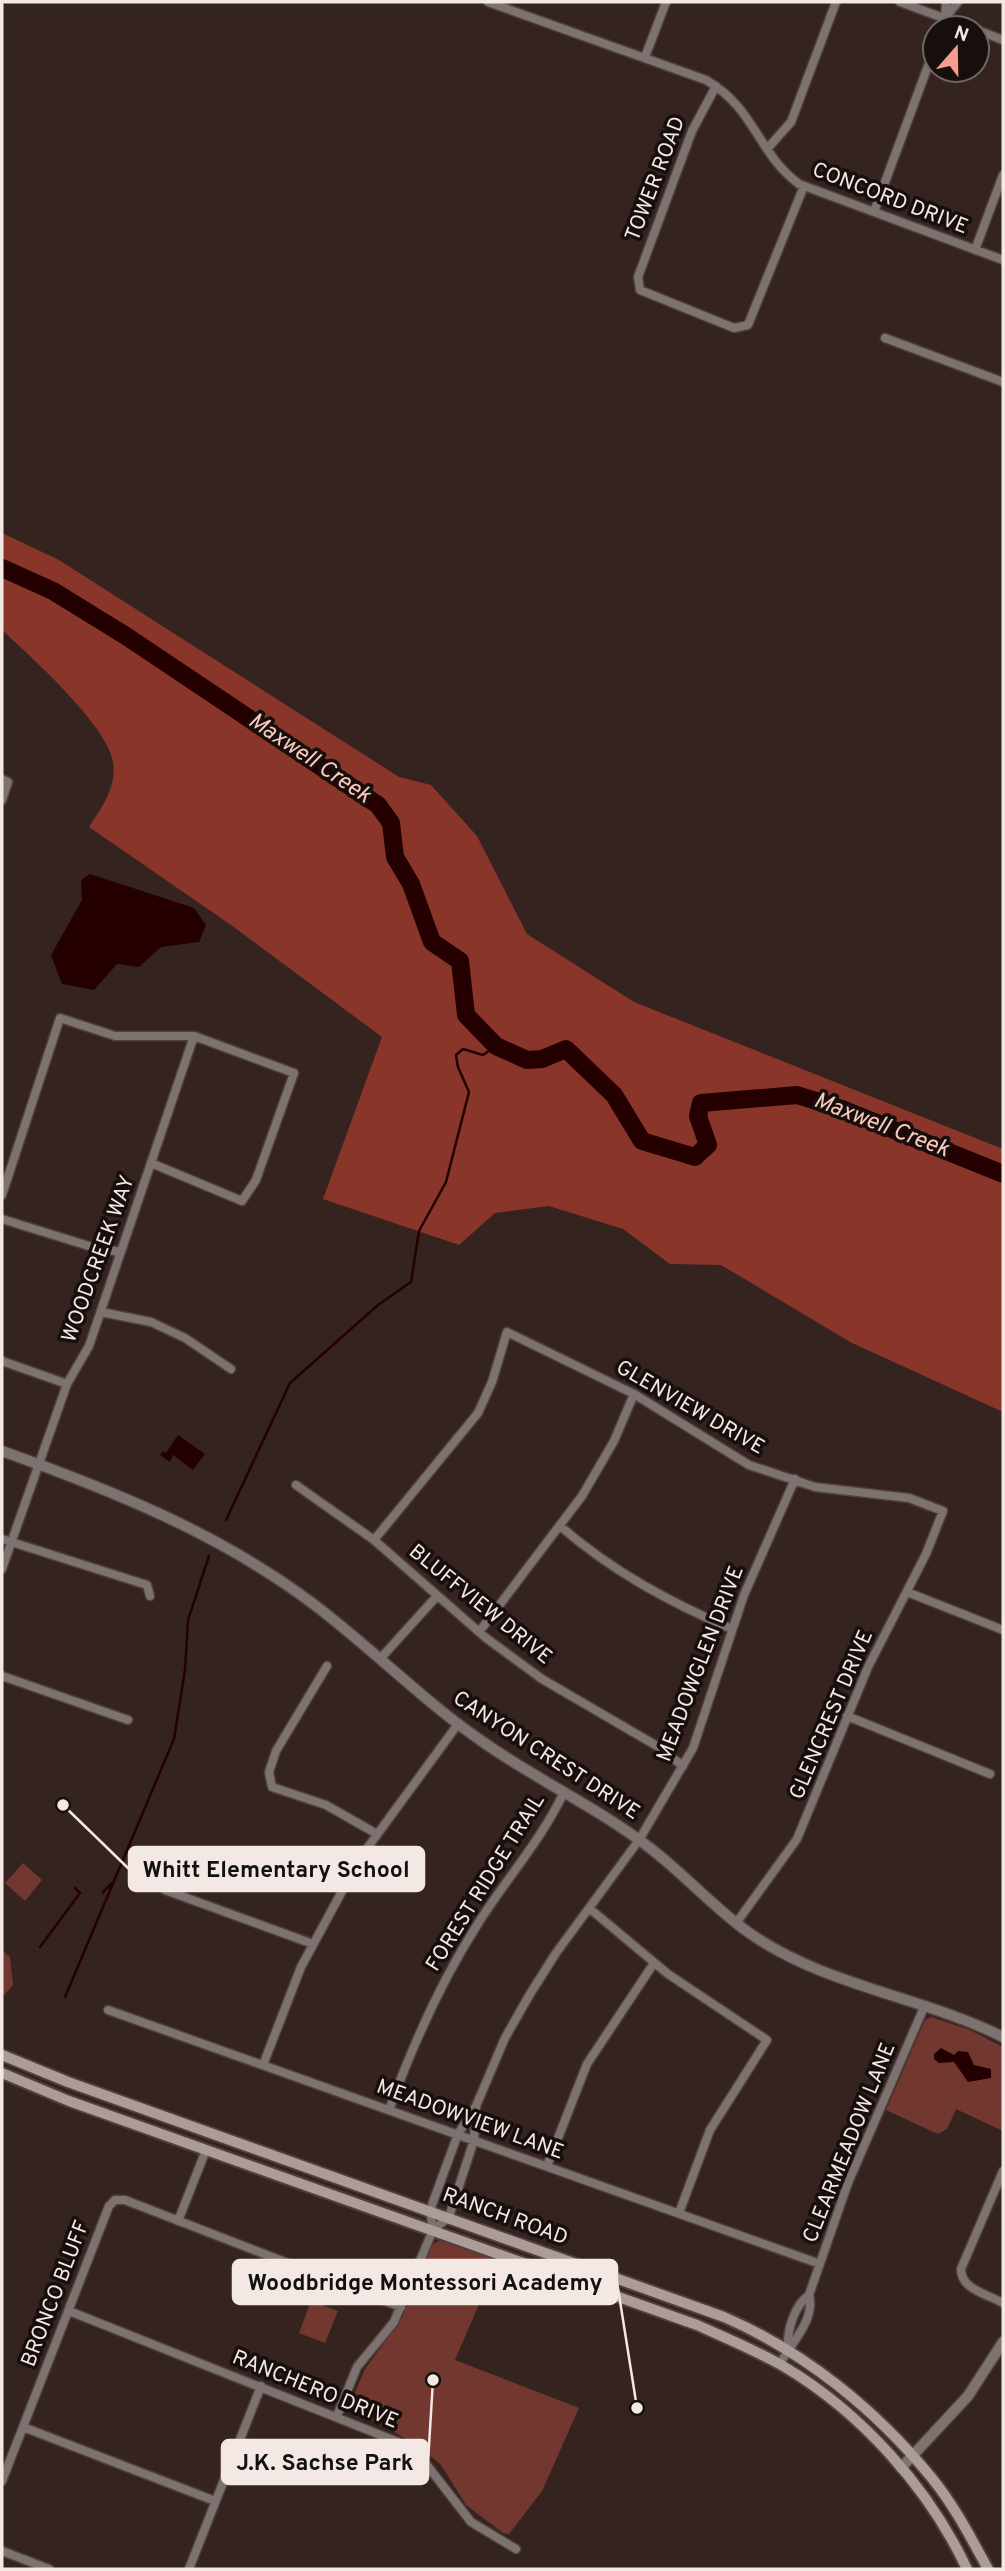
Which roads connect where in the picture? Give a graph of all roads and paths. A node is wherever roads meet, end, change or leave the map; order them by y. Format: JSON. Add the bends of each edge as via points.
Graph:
{"nodes":[{"id":1,"x":488,"y":2,"type":"edge"},
{"id":2,"x":666,"y":2,"type":"edge"},
{"id":3,"x":836,"y":2,"type":"edge"},
{"id":4,"x":901,"y":2,"type":"edge"},
{"id":5,"x":935,"y":14,"type":"edge"},
{"id":6,"x":645,"y":57,"type":"junction"},
{"id":7,"x":921,"y":84,"type":"edge"},
{"id":8,"x":716,"y":86,"type":"junction"},
{"id":9,"x":767,"y":149,"type":"junction"},
{"id":10,"x":1003,"y":175,"type":"edge"},
{"id":11,"x":804,"y":186,"type":"junction"},
{"id":12,"x":874,"y":212,"type":"junction"},
{"id":13,"x":975,"y":250,"type":"junction"},
{"id":14,"x":1003,"y":260,"type":"edge"},
{"id":15,"x":884,"y":338,"type":"dead end"},
{"id":16,"x":1003,"y":382,"type":"edge"},
{"id":17,"x":5,"y":781,"type":"edge"},
{"id":18,"x":2,"y":800,"type":"edge"},
{"id":19,"x":194,"y":1037,"type":"junction"},
{"id":20,"x":151,"y":1163,"type":"junction"},
{"id":21,"x":2,"y":1195,"type":"edge"},
{"id":22,"x":2,"y":1219,"type":"edge"},
{"id":23,"x":121,"y":1252,"type":"junction"},
{"id":24,"x":101,"y":1312,"type":"junction"},
{"id":25,"x":2,"y":1361,"type":"edge"},
{"id":26,"x":231,"y":1370,"type":"dead end"},
{"id":27,"x":66,"y":1384,"type":"junction"},
{"id":28,"x":634,"y":1394,"type":"junction"},
{"id":29,"x":2,"y":1451,"type":"edge"},
{"id":30,"x":38,"y":1464,"type":"junction"},
{"id":31,"x":795,"y":1479,"type":"junction"},
{"id":32,"x":296,"y":1485,"type":"dead end"},
{"id":33,"x":943,"y":1511,"type":"joint"},
{"id":34,"x":560,"y":1525,"type":"junction"},
{"id":35,"x":2,"y":1539,"type":"edge"},
{"id":36,"x":374,"y":1540,"type":"junction"},
{"id":37,"x":11,"y":1542,"type":"junction"},
{"id":38,"x":2,"y":1569,"type":"edge"},
{"id":39,"x":907,"y":1592,"type":"junction"},
{"id":40,"x":150,"y":1596,"type":"dead end"},
{"id":41,"x":437,"y":1596,"type":"junction"},
{"id":42,"x":732,"y":1629,"type":"junction"},
{"id":43,"x":1003,"y":1630,"type":"edge"},
{"id":44,"x":479,"y":1632,"type":"junction"},
{"id":45,"x":380,"y":1659,"type":"junction"},
{"id":46,"x":327,"y":1666,"type":"dead end"},
{"id":47,"x":2,"y":1676,"type":"edge"},
{"id":48,"x":847,"y":1716,"type":"junction"},
{"id":49,"x":128,"y":1720,"type":"dead end"},
{"id":50,"x":458,"y":1724,"type":"junction"},
{"id":51,"x":683,"y":1766,"type":"junction"},
{"id":52,"x":990,"y":1774,"type":"dead end"},
{"id":53,"x":564,"y":1792,"type":"junction"},
{"id":54,"x":377,"y":1834,"type":"junction"},
{"id":55,"x":639,"y":1840,"type":"junction"},
{"id":56,"x":154,"y":1875,"type":"dead end"},
{"id":57,"x":589,"y":1908,"type":"junction"},
{"id":58,"x":737,"y":1922,"type":"junction"},
{"id":59,"x":313,"y":1944,"type":"junction"},
{"id":60,"x":654,"y":1963,"type":"junction"},
{"id":61,"x":925,"y":2005,"type":"junction"},
{"id":62,"x":108,"y":2010,"type":"dead end"},
{"id":63,"x":1003,"y":2037,"type":"edge"},
{"id":64,"x":2,"y":2055,"type":"edge"},
{"id":65,"x":263,"y":2065,"type":"junction"},
{"id":66,"x":2,"y":2073,"type":"edge"},
{"id":67,"x":476,"y":2106,"type":"junction"},
{"id":68,"x":389,"y":2110,"type":"junction"},
{"id":69,"x":458,"y":2134,"type":"junction"},
{"id":70,"x":474,"y":2140,"type":"junction"},
{"id":71,"x":206,"y":2150,"type":"junction"},
{"id":72,"x":547,"y":2166,"type":"junction"},
{"id":73,"x":1003,"y":2171,"type":"edge"},
{"id":74,"x":430,"y":2211,"type":"junction"},
{"id":75,"x":679,"y":2213,"type":"junction"},
{"id":76,"x":449,"y":2217,"type":"junction"},
{"id":77,"x":178,"y":2221,"type":"junction"},
{"id":78,"x":433,"y":2230,"type":"junction"},
{"id":79,"x":820,"y":2264,"type":"junction"},
{"id":80,"x":1003,"y":2303,"type":"edge"},
{"id":81,"x":401,"y":2307,"type":"junction"},
{"id":82,"x":69,"y":2311,"type":"junction"},
{"id":83,"x":1003,"y":2342,"type":"edge"},
{"id":84,"x":788,"y":2348,"type":"junction"},
{"id":85,"x":780,"y":2364,"type":"junction"},
{"id":86,"x":261,"y":2386,"type":"junction"},
{"id":87,"x":337,"y":2416,"type":"junction"},
{"id":88,"x":23,"y":2427,"type":"junction"},
{"id":89,"x":912,"y":2456,"type":"junction"},
{"id":90,"x":901,"y":2468,"type":"junction"},
{"id":91,"x":2,"y":2481,"type":"edge"},
{"id":92,"x":215,"y":2501,"type":"junction"},
{"id":93,"x":516,"y":2549,"type":"dead end"},
{"id":94,"x":2,"y":2551,"type":"edge"},
{"id":95,"x":49,"y":2569,"type":"edge"},
{"id":96,"x":189,"y":2569,"type":"edge"},
{"id":97,"x":967,"y":2569,"type":"edge"},
{"id":98,"x":988,"y":2569,"type":"edge"}],
"edges":[{"from":1,"to":6,"type":"street","name":"CONCORD DRIVE"},
{"from":2,"to":6,"type":"street"},
{"from":3,"to":9,"type":"street","via":[[791,121]]},
{"from":4,"to":5,"type":"street"},
{"from":6,"to":8,"type":"street","name":"CONCORD DRIVE"},
{"from":7,"to":12,"type":"street"},
{"from":8,"to":9,"type":"street","name":"CONCORD DRIVE","via":[[743,109]]},
{"from":8,"to":11,"type":"street","name":"TOWER ROAD","via":[[692,131],[638,287],[734,328],[744,327],[751,321]]},
{"from":9,"to":11,"type":"street","name":"CONCORD DRIVE","via":[[786,173]]},
{"from":10,"to":13,"type":"street"},
{"from":11,"to":12,"type":"street","name":"CONCORD DRIVE"},
{"from":12,"to":13,"type":"street","name":"CONCORD DRIVE"},
{"from":13,"to":14,"type":"street","name":"CONCORD DRIVE"},
{"from":15,"to":16,"type":"street"},
{"from":17,"to":18,"type":"street"},
{"from":19,"to":20,"type":"street","name":"WOODCREEK WAY"},
{"from":19,"to":20,"type":"street","via":[[294,1073],[256,1180],[242,1201]]},
{"from":19,"to":21,"type":"street","via":[[115,1037],[60,1018]]},
{"from":20,"to":23,"type":"street","name":"WOODCREEK WAY"},
{"from":22,"to":23,"type":"street"},
{"from":23,"to":24,"type":"street","name":"WOODCREEK WAY"},
{"from":24,"to":26,"type":"street","via":[[151,1322],[185,1338]]},
{"from":24,"to":27,"type":"street","name":"WOODCREEK WAY","via":[[89,1346]]},
{"from":25,"to":27,"type":"street"},
{"from":27,"to":30,"type":"street","name":"WOODCREEK WAY"},
{"from":28,"to":31,"type":"street","name":"GLENVIEW DRIVE","via":[[749,1465]]},
{"from":28,"to":34,"type":"street","via":[[600,1469]]},
{"from":28,"to":36,"type":"street","name":"GLENVIEW DRIVE","via":[[507,1332],[478,1413]]},
{"from":29,"to":30,"type":"street","name":"CANYON CREST DRIVE"},
{"from":30,"to":37,"type":"street","name":"WOODCREEK WAY"},
{"from":30,"to":45,"type":"street","name":"CANYON CREST DRIVE","via":[[154,1510],[262,1569]]},
{"from":31,"to":33,"type":"street","name":"GLENVIEW DRIVE","via":[[815,1487],[909,1498]]},
{"from":31,"to":42,"type":"street","name":"MEADOWGLEN DRIVE"},
{"from":32,"to":36,"type":"street","name":"BLUFFVIEW DRIVE"},
{"from":33,"to":39,"type":"street","name":"GLENCREST DRIVE"},
{"from":34,"to":42,"type":"street","via":[[592,1554],[631,1579]]},
{"from":34,"to":44,"type":"street"},
{"from":35,"to":37,"type":"street"},
{"from":36,"to":41,"type":"street","name":"BLUFFVIEW DRIVE"},
{"from":37,"to":38,"type":"street","name":"WOODCREEK WAY"},
{"from":37,"to":40,"type":"street","via":[[147,1585]]},
{"from":39,"to":43,"type":"street"},
{"from":39,"to":48,"type":"street","name":"GLENCREST DRIVE"},
{"from":41,"to":44,"type":"street","name":"BLUFFVIEW DRIVE"},
{"from":41,"to":45,"type":"street"},
{"from":42,"to":51,"type":"street","name":"MEADOWGLEN DRIVE"},
{"from":44,"to":51,"type":"street","name":"BLUFFVIEW DRIVE","via":[[542,1679]]},
{"from":45,"to":50,"type":"street","name":"CANYON CREST DRIVE"},
{"from":46,"to":54,"type":"street","via":[[276,1751],[269,1772],[272,1787],[326,1805]]},
{"from":47,"to":49,"type":"street"},
{"from":48,"to":52,"type":"street"},
{"from":48,"to":58,"type":"street","name":"GLENCREST DRIVE","via":[[797,1839]]},
{"from":50,"to":53,"type":"street","name":"CANYON CREST DRIVE"},
{"from":50,"to":54,"type":"street"},
{"from":51,"to":55,"type":"street","name":"MEADOWGLEN DRIVE"},
{"from":53,"to":55,"type":"street","name":"CANYON CREST DRIVE"},
{"from":53,"to":68,"type":"street","name":"FOREST RIDGE TRAIL","via":[[543,1832],[448,1972],[416,2036]]},
{"from":54,"to":59,"type":"street"},
{"from":55,"to":57,"type":"street","name":"MEADOWGLEN DRIVE"},
{"from":55,"to":58,"type":"street","name":"CANYON CREST DRIVE"},
{"from":56,"to":59,"type":"street","via":[[165,1890]]},
{"from":57,"to":60,"type":"street"},
{"from":57,"to":67,"type":"street","name":"MEADOWGLEN DRIVE","via":[[530,1994]]},
{"from":58,"to":61,"type":"street","name":"CANYON CREST DRIVE","via":[[806,1964]]},
{"from":59,"to":65,"type":"street"},
{"from":60,"to":72,"type":"street","via":[[587,2064]]},
{"from":60,"to":75,"type":"street","via":[[766,2040],[710,2130]]},
{"from":61,"to":63,"type":"street","name":"CANYON CREST DRIVE"},
{"from":61,"to":79,"type":"street","name":"CLEARMEADOW LANE","via":[[848,2183]]},
{"from":62,"to":65,"type":"street","name":"MEADOWVIEW LANE"},
{"from":64,"to":74,"type":"main road","name":"RANCH ROAD"},
{"from":65,"to":68,"type":"street","name":"MEADOWVIEW LANE"},
{"from":66,"to":71,"type":"main road","name":"RANCH ROAD"},
{"from":67,"to":69,"type":"street","name":"MEADOWGLEN DRIVE"},
{"from":67,"to":70,"type":"street","name":"MEADOWGLEN DRIVE"},
{"from":68,"to":69,"type":"street","name":"MEADOWVIEW LANE"},
{"from":69,"to":70,"type":"street","name":"MEADOWVIEW LANE"},
{"from":69,"to":74,"type":"street","name":"MEADOWGLEN DRIVE"},
{"from":70,"to":72,"type":"street","name":"MEADOWVIEW LANE"},
{"from":70,"to":76,"type":"street","name":"MEADOWGLEN DRIVE"},
{"from":71,"to":77,"type":"street"},
{"from":71,"to":78,"type":"main road","name":"RANCH ROAD"},
{"from":72,"to":75,"type":"street","name":"MEADOWVIEW LANE"},
{"from":73,"to":80,"type":"street","via":[[961,2277]]},
{"from":74,"to":76,"type":"main road","name":"RANCH ROAD"},
{"from":74,"to":78,"type":"street","name":"MEADOWGLEN DRIVE"},
{"from":75,"to":79,"type":"street","name":"MEADOWVIEW LANE"},
{"from":76,"to":78,"type":"street"},
{"from":76,"to":84,"type":"main road","name":"RANCH ROAD","via":[[724,2317]]},
{"from":77,"to":81,"type":"street"},
{"from":77,"to":82,"type":"street","name":"BRONCO BLUFF","via":[[115,2200]]},
{"from":78,"to":81,"type":"street"},
{"from":78,"to":85,"type":"main road","name":"RANCH ROAD","via":[[696,2325]]},
{"from":79,"to":84,"type":"street","name":"CLEARMEADOW LANE","via":[[788,2335]]},
{"from":81,"to":87,"type":"street","via":[[388,2332],[357,2367]]},
{"from":82,"to":86,"type":"street","name":"RANCHERO DRIVE"},
{"from":82,"to":88,"type":"street","name":"BRONCO BLUFF"},
{"from":83,"to":89,"type":"street","via":[[968,2396]]},
{"from":84,"to":85,"type":"street","name":"CLEARMEADOW LANE"},
{"from":84,"to":89,"type":"main road","name":"RANCH ROAD","via":[[853,2398]]},
{"from":85,"to":90,"type":"main road","name":"RANCH ROAD","via":[[832,2402]]},
{"from":86,"to":87,"type":"street","name":"RANCHERO DRIVE"},
{"from":86,"to":92,"type":"street"},
{"from":87,"to":93,"type":"street","name":"RANCHERO DRIVE","via":[[412,2451],[471,2522]]},
{"from":88,"to":91,"type":"street","name":"BRONCO BLUFF"},
{"from":88,"to":92,"type":"street"},
{"from":89,"to":90,"type":"street"},
{"from":89,"to":98,"type":"main road","name":"RANCH ROAD","via":[[932,2478]]},
{"from":90,"to":97,"type":"main road","name":"RANCH ROAD","via":[[932,2506]]},
{"from":92,"to":96,"type":"street"},
{"from":94,"to":95,"type":"street"}]}
